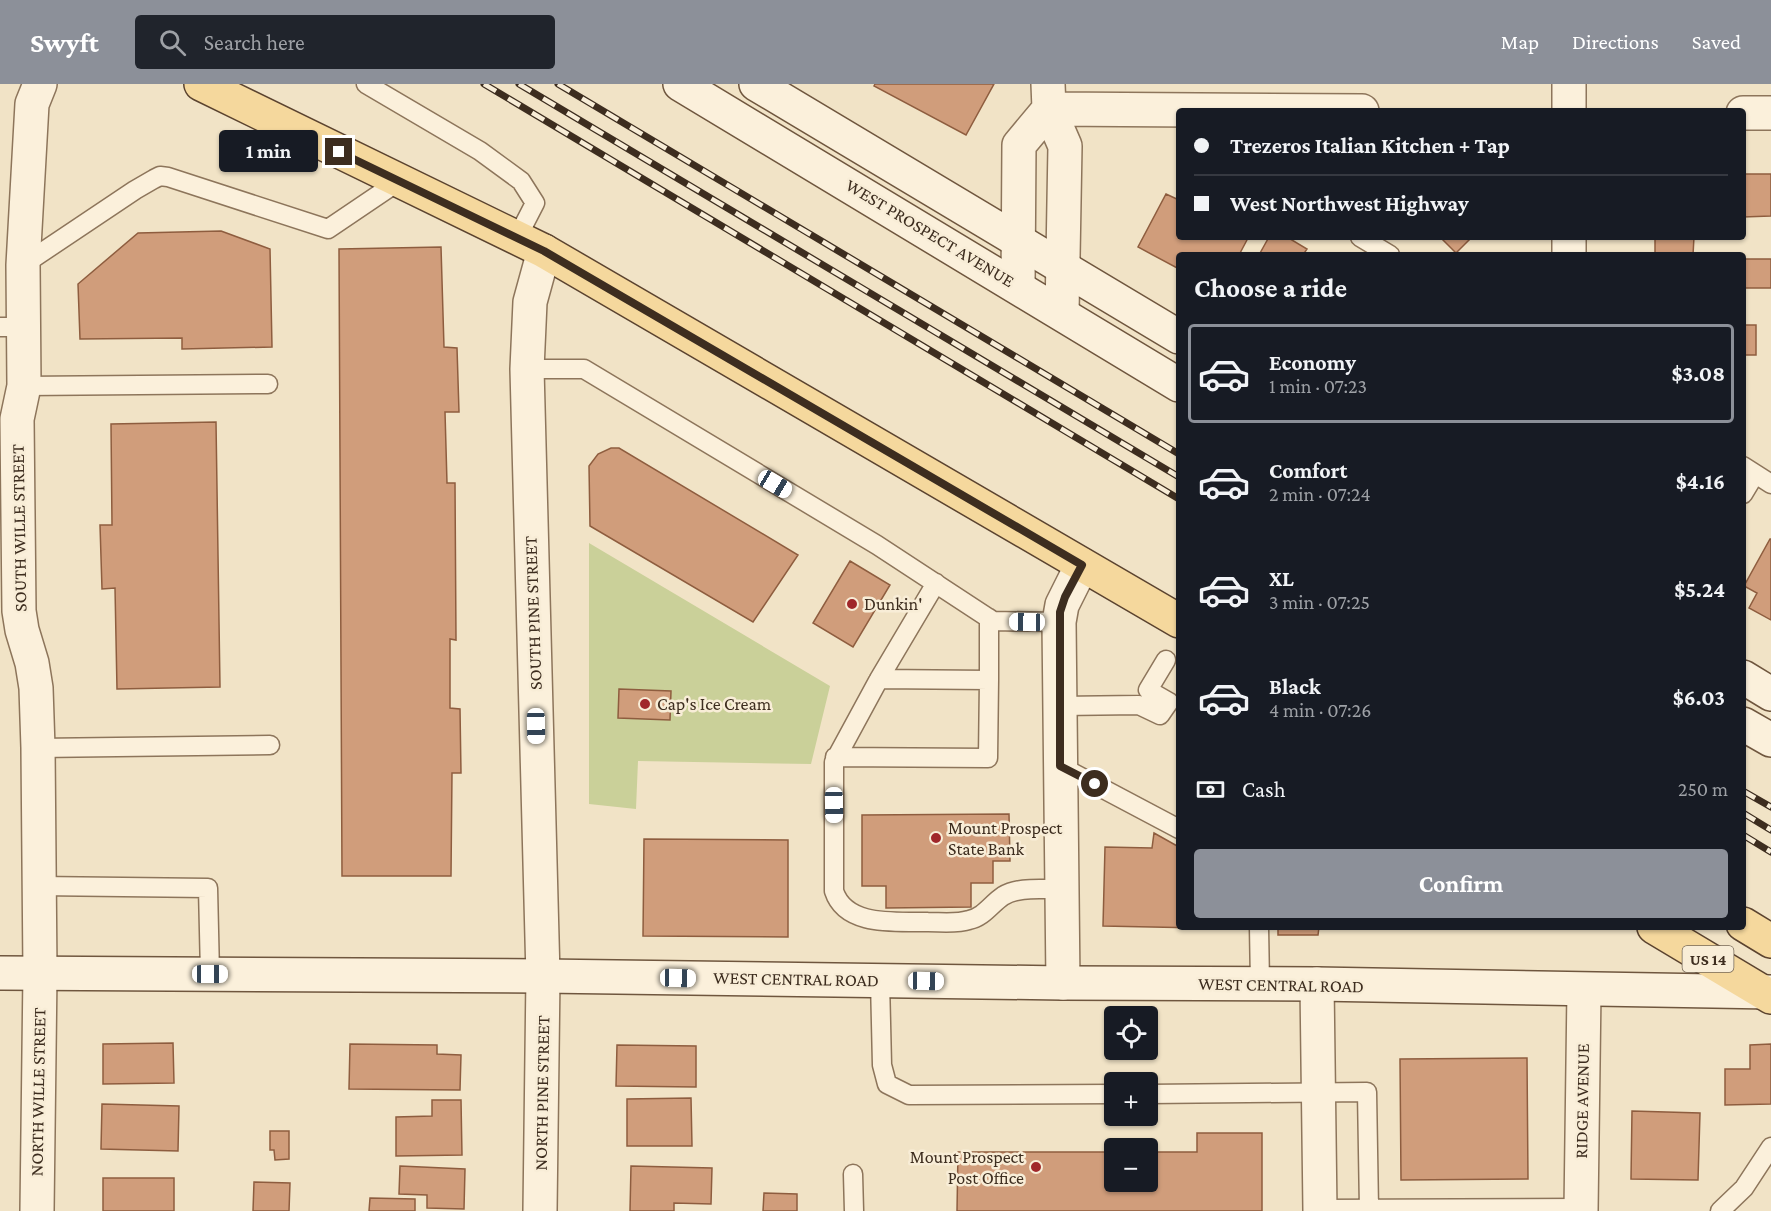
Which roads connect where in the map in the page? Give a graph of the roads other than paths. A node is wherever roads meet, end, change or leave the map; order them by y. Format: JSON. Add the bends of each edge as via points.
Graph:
{"nodes":[{"id":1,"x":40,"y":84,"type":"edge"},
{"id":2,"x":201,"y":84,"type":"edge"},
{"id":3,"x":366,"y":84,"type":"edge"},
{"id":4,"x":680,"y":84,"type":"edge"},
{"id":5,"x":756,"y":84,"type":"edge"},
{"id":6,"x":1569,"y":84,"type":"edge"},
{"id":7,"x":1049,"y":96,"type":"edge"},
{"id":8,"x":1259,"y":108,"type":"edge"},
{"id":9,"x":1569,"y":108,"type":"edge"},
{"id":10,"x":1746,"y":113,"type":"edge"},
{"id":11,"x":1771,"y":113,"type":"edge"},
{"id":12,"x":399,"y":181,"type":"junction"},
{"id":13,"x":1017,"y":240,"type":"junction"},
{"id":14,"x":1365,"y":240,"type":"edge"},
{"id":15,"x":530,"y":245,"type":"junction"},
{"id":16,"x":1385,"y":252,"type":"edge"},
{"id":17,"x":23,"y":265,"type":"junction"},
{"id":18,"x":1063,"y":267,"type":"junction"},
{"id":19,"x":1018,"y":286,"type":"junction"},
{"id":20,"x":1062,"y":313,"type":"junction"},
{"id":21,"x":12,"y":327,"type":"edge"},
{"id":22,"x":1176,"y":335,"type":"edge"},
{"id":23,"x":527,"y":369,"type":"junction"},
{"id":24,"x":1176,"y":382,"type":"edge"},
{"id":25,"x":268,"y":384,"type":"dead end"},
{"id":26,"x":24,"y":386,"type":"junction"},
{"id":27,"x":1749,"y":470,"type":"edge"},
{"id":28,"x":1771,"y":484,"type":"edge"},
{"id":29,"x":1082,"y":565,"type":"junction"},
{"id":30,"x":936,"y":583,"type":"junction"},
{"id":31,"x":989,"y":618,"type":"junction"},
{"id":32,"x":1176,"y":619,"type":"edge"},
{"id":33,"x":1059,"y":622,"type":"junction"},
{"id":34,"x":1166,"y":660,"type":"dead end"},
{"id":35,"x":879,"y":679,"type":"junction"},
{"id":36,"x":1746,"y":679,"type":"edge"},
{"id":37,"x":989,"y":680,"type":"junction"},
{"id":38,"x":1771,"y":694,"type":"edge"},
{"id":39,"x":1060,"y":706,"type":"junction"},
{"id":40,"x":1746,"y":726,"type":"edge"},
{"id":41,"x":1771,"y":740,"type":"edge"},
{"id":42,"x":270,"y":745,"type":"dead end"},
{"id":43,"x":38,"y":748,"type":"junction"},
{"id":44,"x":835,"y":760,"type":"junction"},
{"id":45,"x":1060,"y":766,"type":"junction"},
{"id":46,"x":1176,"y":827,"type":"edge"},
{"id":47,"x":38,"y":886,"type":"junction"},
{"id":48,"x":1061,"y":890,"type":"junction"},
{"id":49,"x":1746,"y":926,"type":"edge"},
{"id":50,"x":1259,"y":930,"type":"edge"},
{"id":51,"x":1659,"y":930,"type":"edge"},
{"id":52,"x":1771,"y":940,"type":"edge"},
{"id":53,"x":0,"y":973,"type":"edge"},
{"id":54,"x":40,"y":973,"type":"junction"},
{"id":55,"x":210,"y":974,"type":"junction"},
{"id":56,"x":543,"y":976,"type":"junction"},
{"id":57,"x":880,"y":981,"type":"junction"},
{"id":58,"x":1062,"y":983,"type":"junction"},
{"id":59,"x":1260,"y":984,"type":"junction"},
{"id":60,"x":1317,"y":984,"type":"junction"},
{"id":61,"x":1584,"y":990,"type":"junction"},
{"id":62,"x":1768,"y":994,"type":"edge"},
{"id":63,"x":1320,"y":1093,"type":"junction"},
{"id":64,"x":1104,"y":1094,"type":"edge"},
{"id":65,"x":1158,"y":1094,"type":"edge"},
{"id":66,"x":1771,"y":1147,"type":"edge"},
{"id":67,"x":853,"y":1174,"type":"dead end"},
{"id":68,"x":1369,"y":1209,"type":"junction"},
{"id":69,"x":1581,"y":1209,"type":"edge"},
{"id":70,"x":1320,"y":1210,"type":"edge"},
{"id":71,"x":1407,"y":1210,"type":"edge"},
{"id":72,"x":1489,"y":1210,"type":"edge"},
{"id":73,"x":37,"y":1211,"type":"edge"},
{"id":74,"x":540,"y":1211,"type":"edge"},
{"id":75,"x":854,"y":1211,"type":"edge"},
{"id":76,"x":1720,"y":1211,"type":"edge"}],
"edges":[{"from":1,"to":17,"type":"street","name":"SOUTH WILLE STREET","via":[[32,104]]},
{"from":2,"to":12,"type":"main road"},
{"from":3,"to":15,"type":"lane","via":[[480,151],[521,181],[535,203]]},
{"from":4,"to":19,"type":"street","name":"WEST PROSPECT AVENUE"},
{"from":5,"to":13,"type":"street"},
{"from":6,"to":9,"type":"street"},
{"from":7,"to":8,"type":"street"},
{"from":7,"to":13,"type":"street","via":[[1019,146]]},
{"from":7,"to":18,"type":"street","via":[[1065,146]]},
{"from":10,"to":11,"type":"street"},
{"from":12,"to":15,"type":"main road"},
{"from":12,"to":17,"type":"lane","via":[[328,229],[160,176]]},
{"from":13,"to":18,"type":"street"},
{"from":13,"to":19,"type":"street"},
{"from":14,"to":16,"type":"lane"},
{"from":15,"to":23,"type":"street","name":"SOUTH PINE STREET"},
{"from":15,"to":29,"type":"main road"},
{"from":17,"to":21,"type":"street","name":"SOUTH WILLE STREET"},
{"from":18,"to":20,"type":"street"},
{"from":18,"to":22,"type":"street"},
{"from":19,"to":20,"type":"street","name":"WEST PROSPECT AVENUE"},
{"from":20,"to":24,"type":"street","name":"WEST PROSPECT AVENUE"},
{"from":21,"to":26,"type":"street","name":"SOUTH WILLE STREET"},
{"from":23,"to":30,"type":"lane","via":[[584,369]]},
{"from":23,"to":56,"type":"street","name":"SOUTH PINE STREET"},
{"from":25,"to":26,"type":"lane"},
{"from":26,"to":43,"type":"street","name":"SOUTH WILLE STREET","via":[[17,419],[19,611],[36,688]]},
{"from":27,"to":28,"type":"lane"},
{"from":29,"to":32,"type":"main road"},
{"from":29,"to":33,"type":"street","via":[[1062,605]]},
{"from":30,"to":31,"type":"lane"},
{"from":30,"to":35,"type":"lane"},
{"from":31,"to":33,"type":"lane","via":[[998,622]]},
{"from":31,"to":37,"type":"lane"},
{"from":33,"to":39,"type":"street"},
{"from":34,"to":39,"type":"lane","via":[[1144,698]]},
{"from":35,"to":37,"type":"lane"},
{"from":35,"to":44,"type":"lane"},
{"from":36,"to":38,"type":"street"},
{"from":37,"to":44,"type":"lane","via":[[988,758]]},
{"from":39,"to":45,"type":"street"},
{"from":40,"to":41,"type":"street"},
{"from":42,"to":43,"type":"lane"},
{"from":43,"to":47,"type":"street","name":"SOUTH WILLE STREET"},
{"from":44,"to":48,"type":"lane","via":[[834,891],[840,903],[850,910],[879,921],[961,922],[978,917],[1015,891]]},
{"from":45,"to":46,"type":"lane"},
{"from":45,"to":48,"type":"street"},
{"from":47,"to":54,"type":"street","name":"SOUTH WILLE STREET"},
{"from":47,"to":55,"type":"lane","via":[[208,888]]},
{"from":48,"to":58,"type":"street"},
{"from":49,"to":52,"type":"main road","number":"US 14"},
{"from":50,"to":59,"type":"lane"},
{"from":51,"to":62,"type":"main road","number":"US 14"},
{"from":53,"to":54,"type":"street","name":"WEST CENTRAL ROAD"},
{"from":54,"to":55,"type":"street","name":"WEST CENTRAL ROAD"},
{"from":54,"to":73,"type":"street","name":"NORTH WILLE STREET"},
{"from":55,"to":56,"type":"street","name":"WEST CENTRAL ROAD"},
{"from":56,"to":57,"type":"street","name":"WEST CENTRAL ROAD"},
{"from":56,"to":74,"type":"street","name":"NORTH PINE STREET"},
{"from":57,"to":58,"type":"street","name":"WEST CENTRAL ROAD"},
{"from":57,"to":64,"type":"lane","via":[[882,1065],[887,1084],[909,1095]]},
{"from":58,"to":59,"type":"street","name":"WEST CENTRAL ROAD"},
{"from":59,"to":60,"type":"street","name":"WEST CENTRAL ROAD"},
{"from":60,"to":61,"type":"street","name":"WEST CENTRAL ROAD"},
{"from":60,"to":63,"type":"street"},
{"from":61,"to":62,"type":"street","name":"WEST CENTRAL ROAD"},
{"from":61,"to":69,"type":"street","name":"RIDGE AVENUE"},
{"from":63,"to":65,"type":"lane"},
{"from":63,"to":68,"type":"lane","via":[[1367,1092]]},
{"from":63,"to":70,"type":"street"},
{"from":66,"to":76,"type":"lane","via":[[1744,1188]]},
{"from":67,"to":75,"type":"lane"},
{"from":68,"to":70,"type":"lane"},
{"from":68,"to":71,"type":"lane"},
{"from":69,"to":72,"type":"lane"},
{"from":71,"to":72,"type":"lane"}]}
